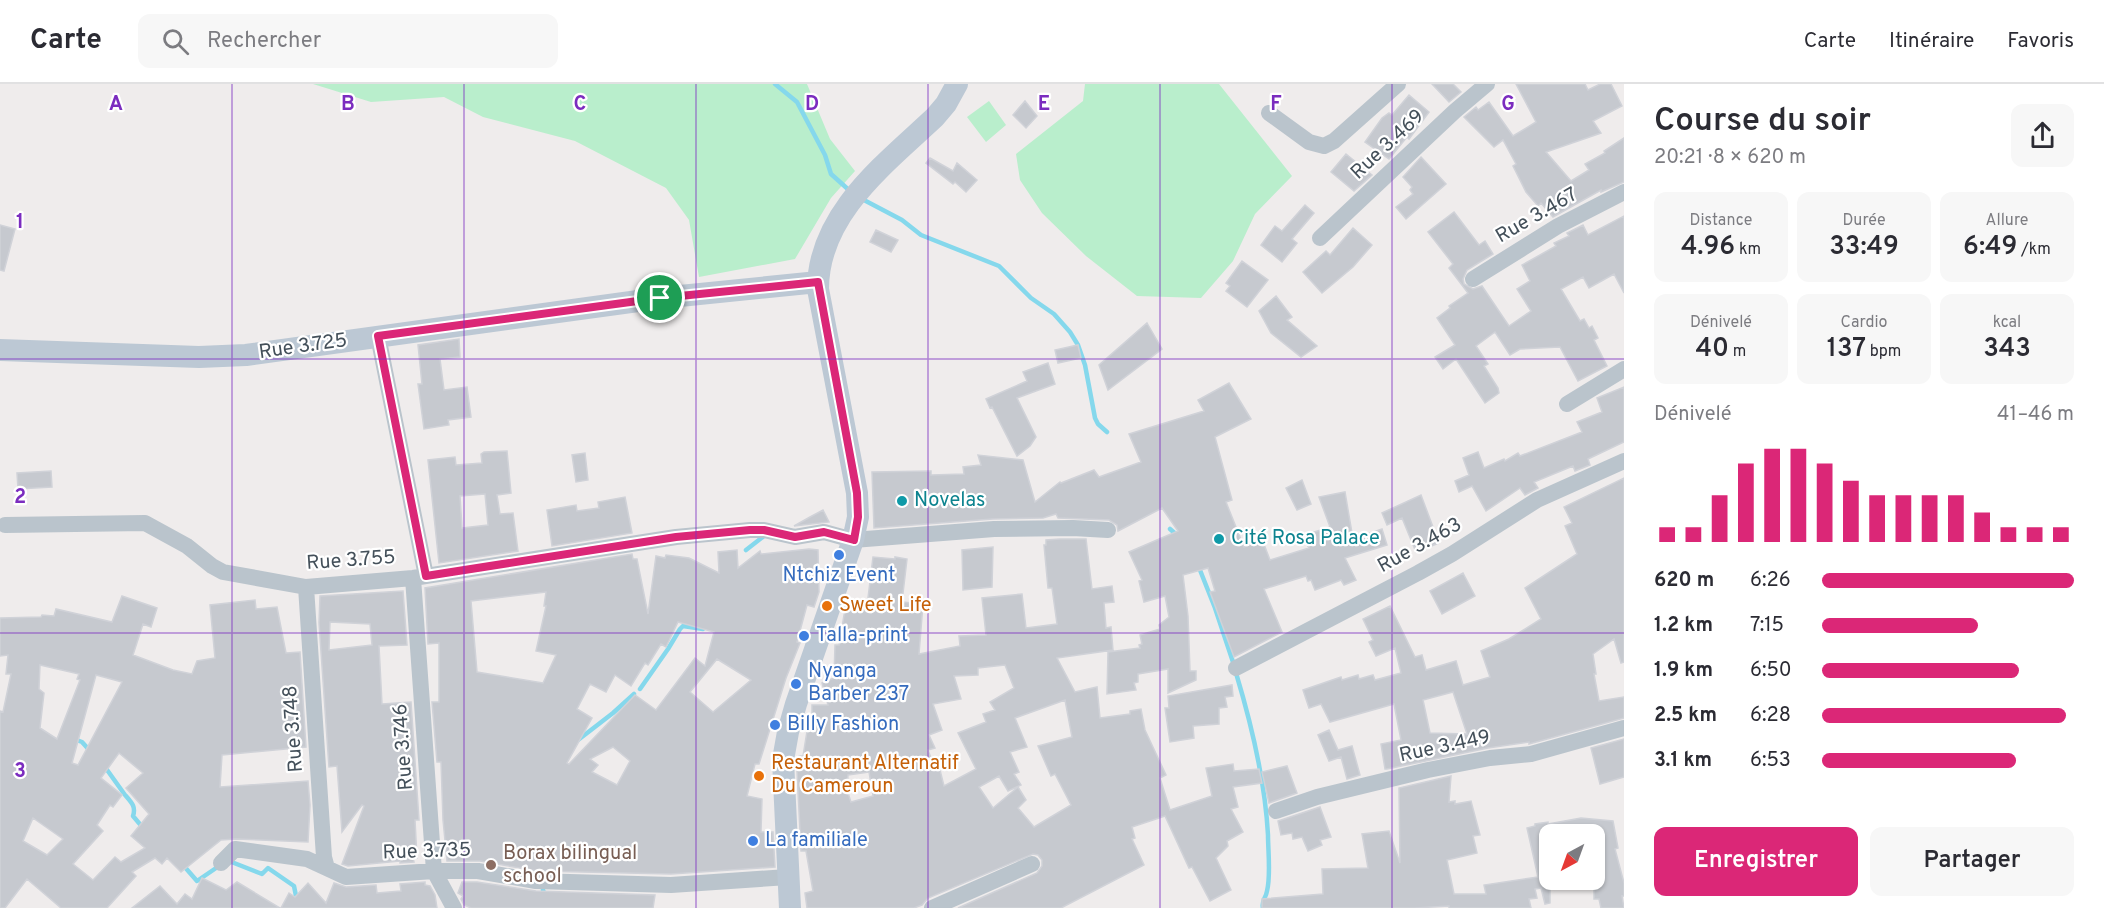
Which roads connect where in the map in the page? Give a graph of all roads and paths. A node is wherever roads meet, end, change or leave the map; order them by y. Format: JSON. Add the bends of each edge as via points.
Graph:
{"nodes":[{"id":1,"x":957,"y":84,"type":"edge"},
{"id":2,"x":1398,"y":84,"type":"edge"},
{"id":3,"x":1487,"y":84,"type":"edge"},
{"id":4,"x":1269,"y":113,"type":"dead end"},
{"id":5,"x":1624,"y":192,"type":"edge"},
{"id":6,"x":1320,"y":238,"type":"dead end"},
{"id":7,"x":1473,"y":279,"type":"dead end"},
{"id":8,"x":818,"y":282,"type":"junction"},
{"id":9,"x":378,"y":336,"type":"junction"},
{"id":10,"x":0,"y":350,"type":"edge"},
{"id":11,"x":1624,"y":369,"type":"edge"},
{"id":12,"x":1567,"y":404,"type":"dead end"},
{"id":13,"x":1624,"y":460,"type":"edge"},
{"id":14,"x":4,"y":525,"type":"dead end"},
{"id":15,"x":1108,"y":530,"type":"dead end"},
{"id":16,"x":854,"y":540,"type":"junction"},
{"id":17,"x":419,"y":577,"type":"junction"},
{"id":18,"x":306,"y":587,"type":"junction"},
{"id":19,"x":1236,"y":668,"type":"dead end"},
{"id":20,"x":1624,"y":728,"type":"edge"},
{"id":21,"x":1276,"y":812,"type":"dead end"},
{"id":22,"x":221,"y":863,"type":"dead end"},
{"id":23,"x":1032,"y":864,"type":"dead end"},
{"id":24,"x":327,"y":868,"type":"junction"},
{"id":25,"x":434,"y":870,"type":"junction"},
{"id":26,"x":788,"y":877,"type":"junction"},
{"id":27,"x":454,"y":908,"type":"edge"},
{"id":28,"x":789,"y":908,"type":"edge"},
{"id":29,"x":932,"y":908,"type":"edge"}],
"edges":[{"from":1,"to":8,"type":"main road","via":[[935,117],[858,190],[823,250]]},
{"from":2,"to":4,"type":"street","via":[[1324,146],[1309,142]]},
{"from":3,"to":6,"type":"street","name":"Rue 3.469"},
{"from":5,"to":7,"type":"street","name":"Rue 3.467","via":[[1558,226]]},
{"from":8,"to":9,"type":"main road","name":"Rue 3.725","via":[[660,298]]},
{"from":8,"to":16,"type":"main road","via":[[857,493]]},
{"from":9,"to":10,"type":"main road","name":"Rue 3.725","via":[[246,355],[199,357]]},
{"from":9,"to":17,"type":"street","name":"Rue 3.746"},
{"from":11,"to":12,"type":"street"},
{"from":13,"to":19,"type":"street","name":"Rue 3.463","via":[[1537,500],[1435,563]]},
{"from":14,"to":18,"type":"street","name":"Rue 3.755","via":[[145,523],[223,572]]},
{"from":15,"to":16,"type":"street","via":[[994,529]]},
{"from":16,"to":17,"type":"street","name":"Rue 3.755","via":[[824,532],[795,537],[750,530],[676,537]]},
{"from":16,"to":26,"type":"main road","via":[[788,732],[783,760]]},
{"from":17,"to":18,"type":"street","name":"Rue 3.755"},
{"from":17,"to":25,"type":"street","name":"Rue 3.746"},
{"from":18,"to":24,"type":"street","name":"Rue 3.748"},
{"from":20,"to":21,"type":"street","name":"Rue 3.449","via":[[1531,754],[1438,768],[1317,797]]},
{"from":22,"to":24,"type":"street","name":"Rue 3.735","via":[[235,849],[307,859]]},
{"from":23,"to":29,"type":"street"},
{"from":24,"to":25,"type":"street","name":"Rue 3.735","via":[[346,877]]},
{"from":25,"to":26,"type":"street","name":"Rue 3.735","via":[[478,871],[536,880],[671,885]]},
{"from":25,"to":27,"type":"street","name":"Rue 3.746"},
{"from":26,"to":28,"type":"main road"}]}
